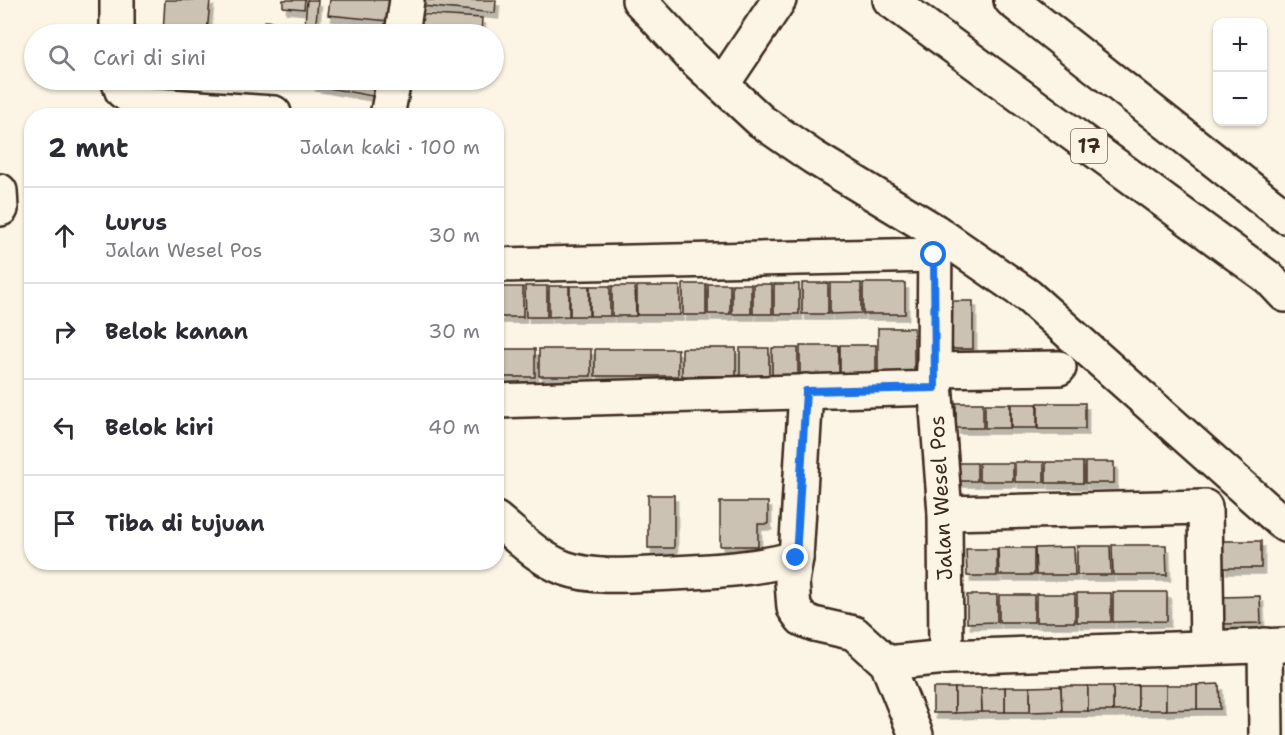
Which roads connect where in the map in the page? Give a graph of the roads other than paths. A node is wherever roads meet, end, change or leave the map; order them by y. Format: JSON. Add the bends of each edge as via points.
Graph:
{"nodes":[{"id":1,"x":117,"y":0,"type":"edge"},
{"id":2,"x":407,"y":0,"type":"edge"},
{"id":3,"x":639,"y":0,"type":"edge"},
{"id":4,"x":779,"y":0,"type":"edge"},
{"id":5,"x":891,"y":0,"type":"edge"},
{"id":6,"x":1011,"y":0,"type":"edge"},
{"id":7,"x":117,"y":24,"type":"edge"},
{"id":8,"x":403,"y":24,"type":"edge"},
{"id":9,"x":722,"y":86,"type":"junction"},
{"id":10,"x":122,"y":90,"type":"edge"},
{"id":11,"x":392,"y":90,"type":"edge"},
{"id":12,"x":200,"y":108,"type":"edge"},
{"id":13,"x":389,"y":108,"type":"edge"},
{"id":14,"x":1285,"y":216,"type":"edge"},
{"id":15,"x":935,"y":243,"type":"junction"},
{"id":16,"x":504,"y":265,"type":"edge"},
{"id":17,"x":1285,"y":294,"type":"edge"},
{"id":18,"x":1059,"y":368,"type":"dead end"},
{"id":19,"x":935,"y":379,"type":"junction"},
{"id":20,"x":806,"y":391,"type":"junction"},
{"id":21,"x":504,"y":401,"type":"edge"},
{"id":22,"x":945,"y":513,"type":"junction"},
{"id":23,"x":504,"y":525,"type":"edge"},
{"id":24,"x":1285,"y":525,"type":"edge"},
{"id":25,"x":796,"y":558,"type":"junction"},
{"id":26,"x":1275,"y":645,"type":"edge"},
{"id":27,"x":1207,"y":647,"type":"junction"},
{"id":28,"x":946,"y":657,"type":"junction"},
{"id":29,"x":888,"y":663,"type":"junction"},
{"id":30,"x":916,"y":735,"type":"edge"},
{"id":31,"x":1266,"y":735,"type":"edge"}],
"edges":[{"from":1,"to":7,"type":"main road"},
{"from":2,"to":8,"type":"main road"},
{"from":3,"to":9,"type":"main road"},
{"from":4,"to":9,"type":"main road"},
{"from":5,"to":17,"type":"main road","number":"17","via":[[1269,278]]},
{"from":6,"to":14,"type":"main road"},
{"from":9,"to":15,"type":"main road","via":[[761,121]]},
{"from":10,"to":12,"type":"main road","via":[[140,104]]},
{"from":11,"to":13,"type":"main road"},
{"from":15,"to":16,"type":"main road"},
{"from":15,"to":19,"type":"main road","name":"Jalan Wesel Pos"},
{"from":15,"to":24,"type":"main road","via":[[1027,295]]},
{"from":18,"to":19,"type":"main road"},
{"from":19,"to":20,"type":"main road"},
{"from":19,"to":22,"type":"main road","name":"Jalan Wesel Pos"},
{"from":20,"to":21,"type":"main road"},
{"from":20,"to":25,"type":"main road"},
{"from":22,"to":27,"type":"main road","via":[[1205,507]]},
{"from":22,"to":28,"type":"main road","name":"Jalan Wesel Pos"},
{"from":23,"to":25,"type":"main road","via":[[564,568],[592,573],[626,576],[727,572]]},
{"from":25,"to":29,"type":"main road","via":[[792,595],[794,608],[802,619],[854,633]]},
{"from":26,"to":27,"type":"main road"},
{"from":26,"to":31,"type":"main road"},
{"from":27,"to":28,"type":"main road"},
{"from":28,"to":29,"type":"main road"},
{"from":29,"to":30,"type":"main road"}]}
